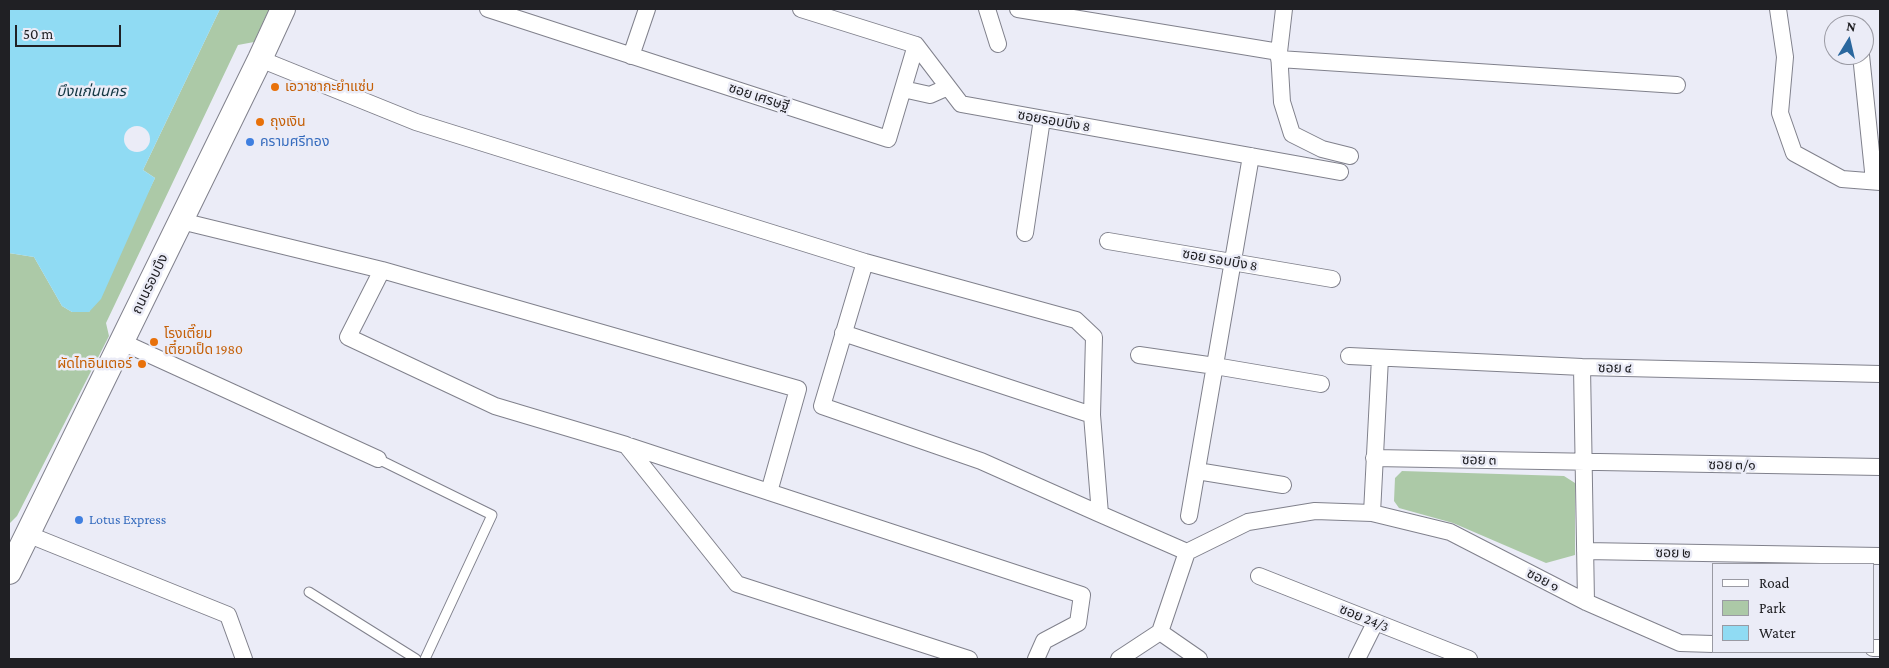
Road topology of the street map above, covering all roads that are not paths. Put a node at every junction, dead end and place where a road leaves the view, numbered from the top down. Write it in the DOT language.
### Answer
graph roads {
  1 [pos="283,9"];
  2 [pos="488,9"];
  3 [pos="647,9"];
  4 [pos="801,9"];
  5 [pos="987,9"];
  6 [pos="1018,9"];
  7 [pos="1284,9"];
  8 [pos="1778,9"];
  9 [pos="998,44"];
  10 [pos="916,45"];
  11 [pos="631,56"];
  12 [pos="1279,56"];
  13 [pos="260,59"];
  14 [pos="1862,65"];
  15 [pos="1677,85"];
  16 [pos="948,87"];
  17 [pos="903,89"];
  18 [pos="1042,119"];
  19 [pos="1251,156"];
  20 [pos="1350,156"];
  21 [pos="1340,172"];
  22 [pos="1877,181"];
  23 [pos="181,221"];
  24 [pos="1025,233"];
  25 [pos="1108,241"];
  26 [pos="865,262"];
  27 [pos="1233,262"];
  28 [pos="382,270"];
  29 [pos="1332,279"];
  30 [pos="843,333"];
  31 [pos="122,342"];
  32 [pos="1139,355"];
  33 [pos="1349,356"];
  34 [pos="1380,358"];
  35 [pos="1215,366"];
  36 [pos="1582,367"];
  37 [pos="1880,374"];
  38 [pos="1321,384"];
  39 [pos="1092,415"];
  40 [pos="626,445"];
  41 [pos="1374,458"];
  42 [pos="378,459"];
  43 [pos="1584,462"];
  44 [pos="1880,467"];
  45 [pos="1197,471"];
  46 [pos="1283,485"];
  47 [pos="769,492"];
  48 [pos="1372,513"];
  49 [pos="1100,514"];
  50 [pos="1189,516"];
  51 [pos="18,542"];
  52 [pos="1586,551"];
  53 [pos="1187,552"];
  54 [pos="1880,556"];
  55 [pos="9,572"];
  56 [pos="1259,576"];
  57 [pos="309,592"];
  58 [pos="1586,602"];
  59 [pos="1375,623"];
  60 [pos="1160,632"];
  61 [pos="1712,644"];
  62 [pos="244,659"];
  63 [pos="416,659"];
  64 [pos="425,659"];
  65 [pos="969,659"];
  66 [pos="1036,659"];
  67 [pos="1119,659"];
  68 [pos="1199,659"];
  69 [pos="1358,659"];
  70 [pos="1469,659"];
  1 -- 13 [label="street, ถนนรอบบึง"];
  2 -- 11 [label="street, ซอย เศรษฐี"];
  3 -- 11 [label="street"];
  4 -- 10 [label="street"];
  5 -- 9 [label="street"];
  6 -- 12 [label="street"];
  7 -- 12 [label="street"];
  8 -- 22 [label="street"];
  10 -- 16 [label="street, ซอยรอบบึง 8"];
  10 -- 17 [label="street"];
  11 -- 17 [label="street, ซอย เศรษฐี"];
  12 -- 15 [label="street"];
  12 -- 20 [label="street"];
  13 -- 23 [label="street, ถนนรอบบึง"];
  13 -- 26 [label="street"];
  14 -- 22 [label="street"];
  16 -- 17 [label="street"];
  16 -- 18 [label="street, ซอยรอบบึง 8"];
  18 -- 19 [label="street, ซอยรอบบึง 8"];
  18 -- 24 [label="street"];
  19 -- 21 [label="street, ซอยรอบบึง 8"];
  19 -- 27 [label="street"];
  23 -- 28 [label="street"];
  23 -- 31 [label="street, ถนนรอบบึง"];
  25 -- 27 [label="street, ซอย รอบบึง 8"];
  26 -- 30 [label="street"];
  26 -- 39 [label="street"];
  27 -- 29 [label="street, ซอย รอบบึง 8"];
  27 -- 35 [label="street"];
  28 -- 40 [label="street"];
  28 -- 47 [label="street"];
  30 -- 39 [label="street"];
  30 -- 49 [label="street"];
  31 -- 42 [label="street"];
  31 -- 51 [label="street, ถนนรอบบึง"];
  32 -- 35 [label="street"];
  33 -- 34 [label="street, ซอย ๔"];
  34 -- 36 [label="street, ซอย ๔"];
  34 -- 41 [label="street"];
  35 -- 38 [label="street"];
  35 -- 45 [label="street"];
  36 -- 37 [label="street, ซอย ๔"];
  36 -- 43 [label="street"];
  39 -- 49 [label="street"];
  40 -- 47 [label="street"];
  40 -- 65 [label="street"];
  41 -- 43 [label="street, ซอย ๓"];
  41 -- 48 [label="street"];
  42 -- 64 [label="lane"];
  43 -- 44 [label="street, ซอย ๓/๑"];
  43 -- 52 [label="street"];
  45 -- 46 [label="street"];
  45 -- 50 [label="street"];
  47 -- 66 [label="street"];
  48 -- 53 [label="street, ซอย ๑"];
  48 -- 58 [label="street, ซอย ๑"];
  49 -- 53 [label="street"];
  51 -- 55 [label="street, ถนนรอบบึง"];
  51 -- 62 [label="street"];
  52 -- 54 [label="street, ซอย ๒"];
  52 -- 58 [label="street"];
  53 -- 60 [label="street"];
  56 -- 59 [label="street, ซอย 24/3"];
  57 -- 63 [label="lane"];
  58 -- 61 [label="street, ซอย ๑"];
  59 -- 69 [label="street"];
  59 -- 70 [label="street, ซอย 24/3"];
  60 -- 67 [label="street"];
  60 -- 68 [label="street"];
}
